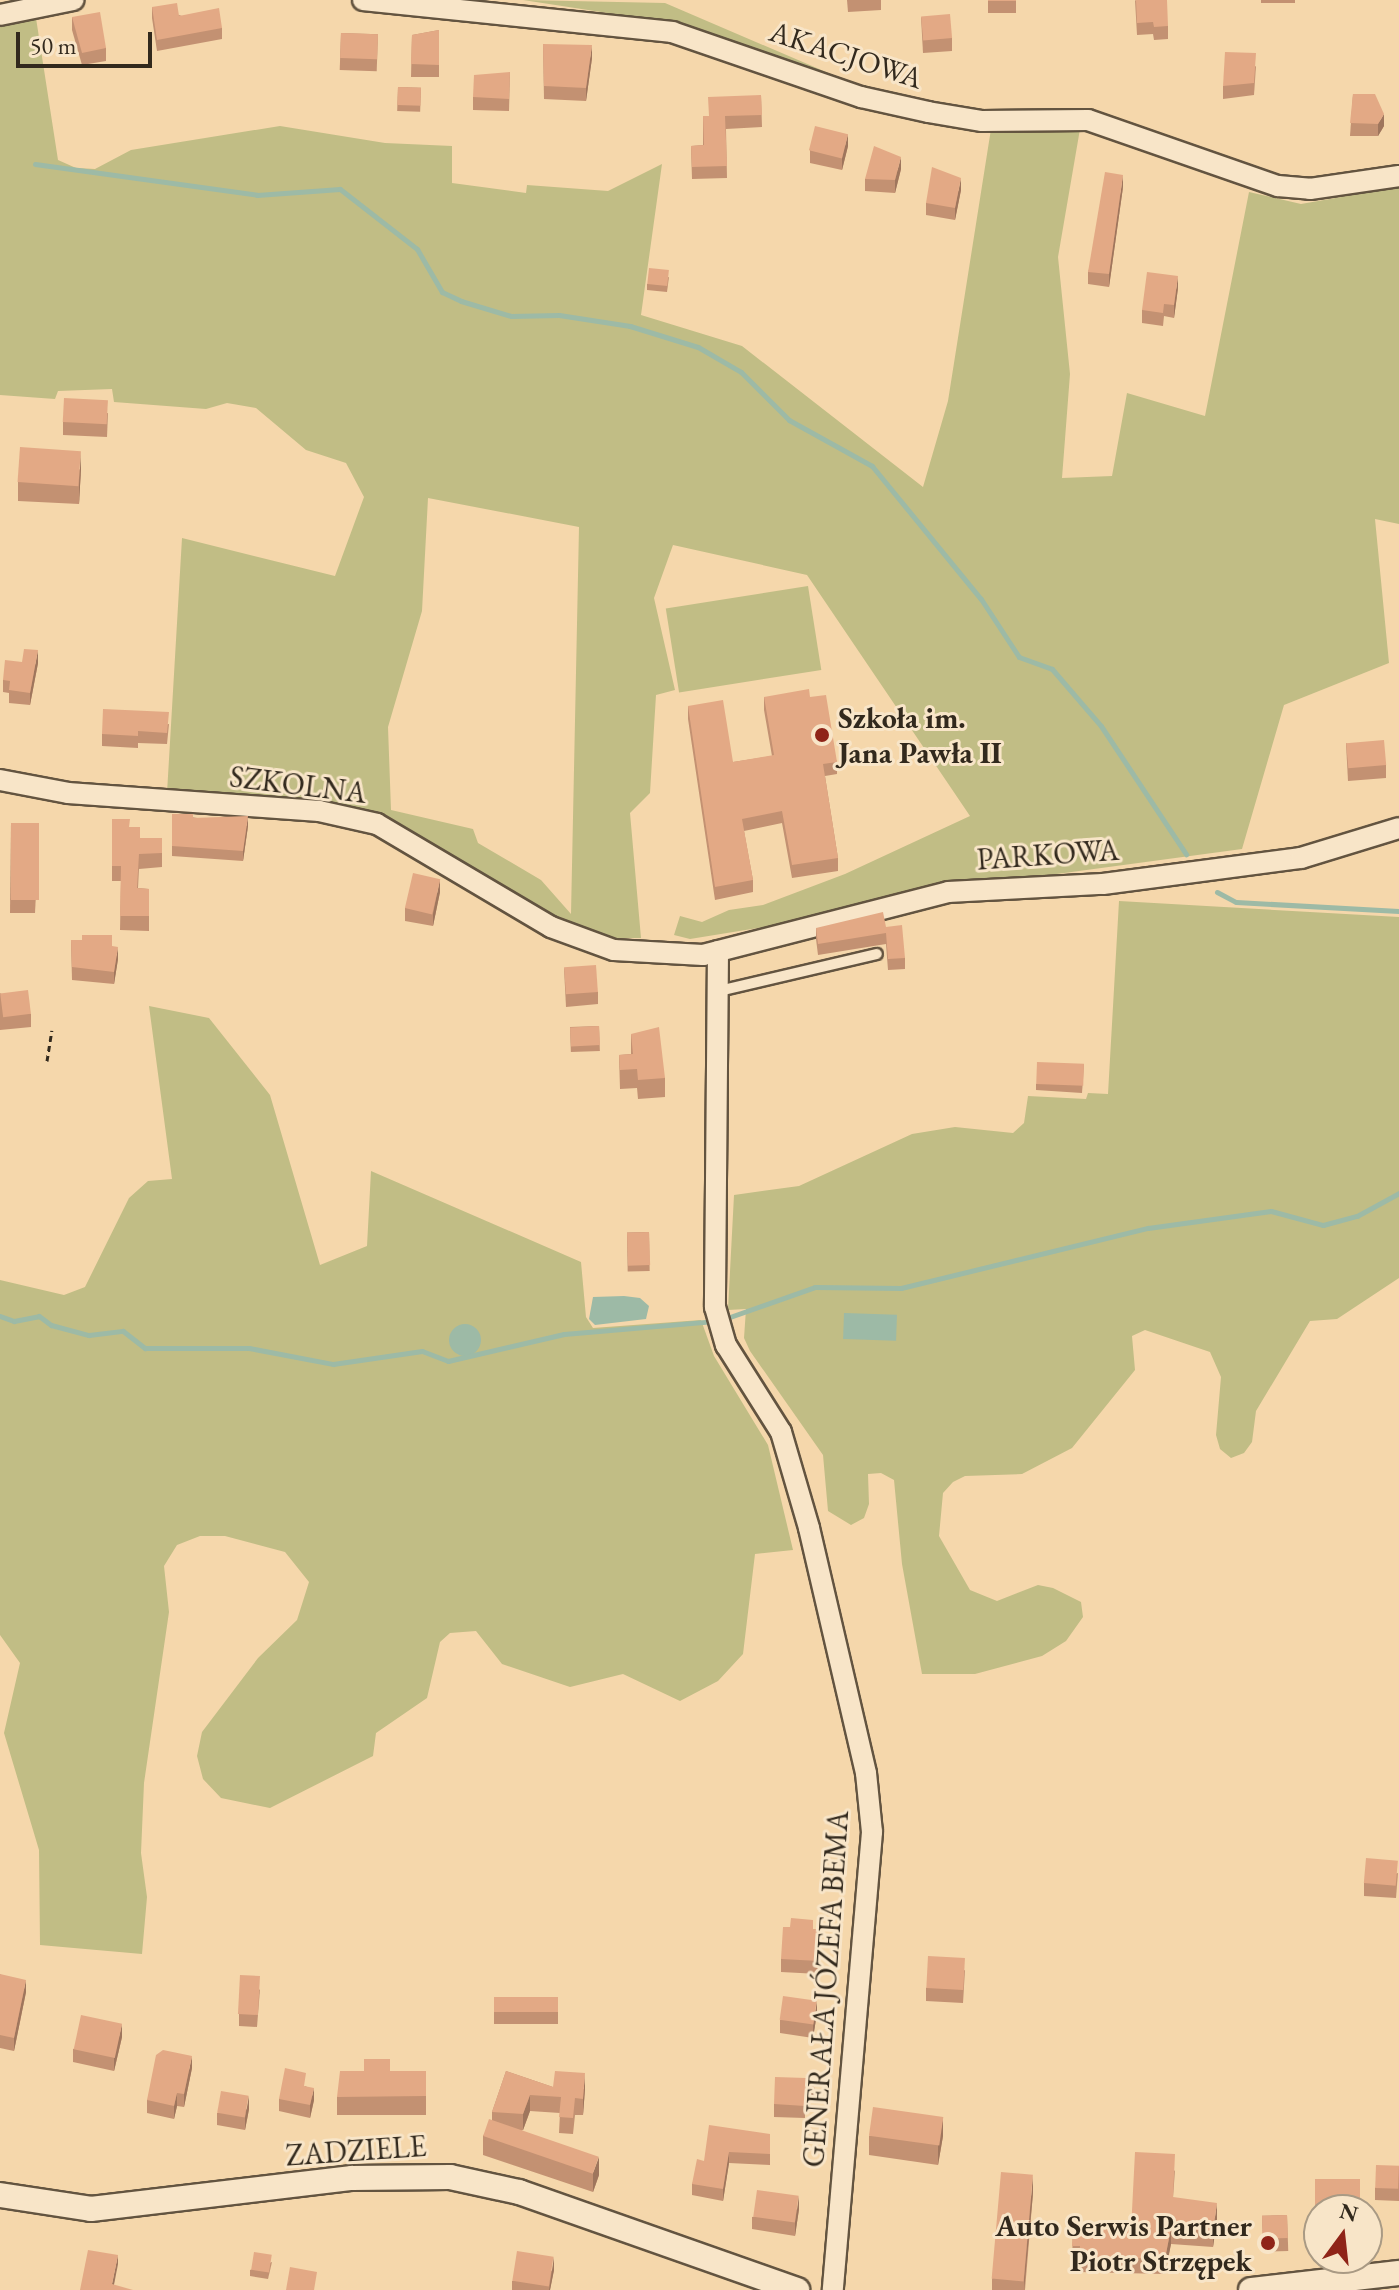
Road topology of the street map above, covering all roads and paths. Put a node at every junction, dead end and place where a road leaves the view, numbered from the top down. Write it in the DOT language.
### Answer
graph roads {
  1 [pos="73,0"];
  2 [pos="363,0"];
  3 [pos="0,15"];
  4 [pos="1399,176"];
  5 [pos="0,780"];
  6 [pos="1399,828"];
  7 [pos="711,953"];
  8 [pos="877,954"];
  9 [pos="719,991"];
  10 [pos="52,1030"];
  11 [pos="47,1061"];
  12 [pos="0,2195"];
  13 [pos="1399,2273"];
  14 [pos="797,2290"];
  15 [pos="833,2290"];
  16 [pos="1251,2290"];
  1 -- 3 [label="street"];
  2 -- 4 [label="street, AKACJOWA"];
  5 -- 7 [label="street, SZKOLNA"];
  6 -- 7 [label="street, PARKOWA"];
  7 -- 9 [label="street, GENERAŁA JÓZEFA BEMA"];
  8 -- 9 [label="lane"];
  9 -- 15 [label="street, GENERAŁA JÓZEFA BEMA"];
  10 -- 11 [label="path"];
  12 -- 14 [label="street, ZADZIELE"];
  13 -- 16 [label="street"];
}
